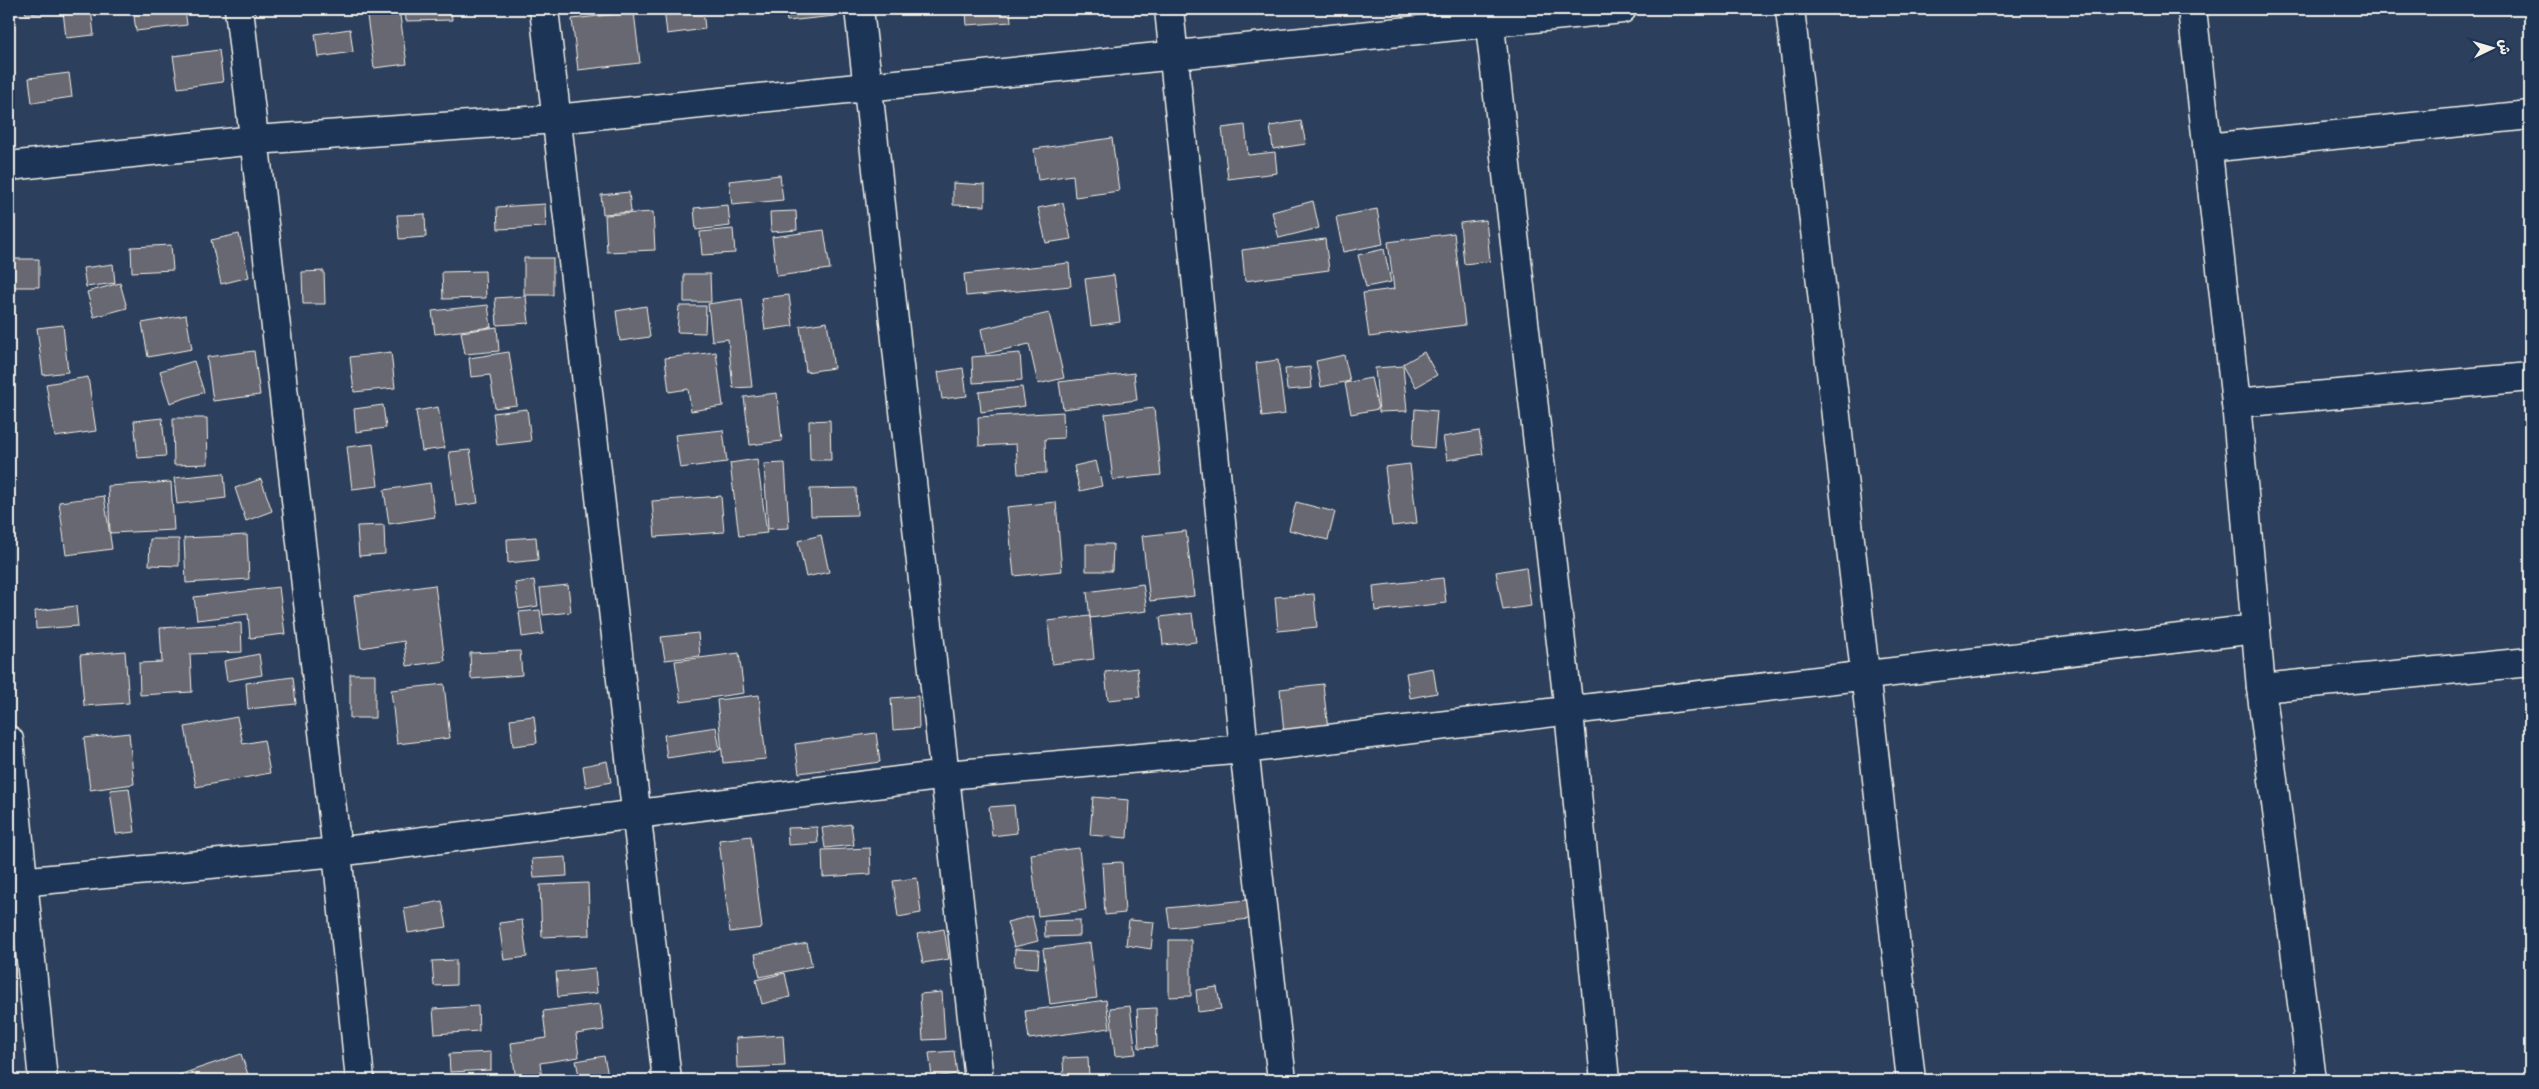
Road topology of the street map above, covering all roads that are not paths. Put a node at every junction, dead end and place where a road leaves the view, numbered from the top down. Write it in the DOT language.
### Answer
graph roads {
  1 [pos="238,9"];
  2 [pos="544,9"];
  3 [pos="859,9"];
  4 [pos="1169,9"];
  5 [pos="1622,9"];
  6 [pos="1790,9"];
  7 [pos="2192,9"];
  8 [pos="1489,15"];
  9 [pos="1174,55"];
  10 [pos="868,88"];
  11 [pos="2530,115"];
  12 [pos="556,119"];
  13 [pos="255,140"];
  14 [pos="2207,148"];
  15 [pos="9,166"];
  16 [pos="2530,377"];
  17 [pos="2236,404"];
  18 [pos="2256,629"];
  19 [pos="2530,662"];
  20 [pos="1865,675"];
  21 [pos="2261,688"];
  22 [pos="1569,712"];
  23 [pos="9,740"];
  24 [pos="1244,749"];
  25 [pos="946,775"];
  26 [pos="638,813"];
  27 [pos="337,852"];
  28 [pos="17,882"];
  29 [pos="43,1080"];
  30 [pos="360,1080"];
  31 [pos="668,1080"];
  32 [pos="979,1080"];
  33 [pos="1282,1080"];
  34 [pos="1605,1080"];
  35 [pos="1911,1080"];
  36 [pos="2312,1080"];
  1 -- 13 [label="street"];
  2 -- 12 [label="street"];
  3 -- 10 [label="street"];
  4 -- 9 [label="street"];
  5 -- 8 [label="street"];
  6 -- 20 [label="street"];
  7 -- 14 [label="street"];
  8 -- 9 [label="street"];
  8 -- 22 [label="street"];
  9 -- 10 [label="street"];
  9 -- 24 [label="street"];
  10 -- 12 [label="street"];
  10 -- 25 [label="street"];
  11 -- 14 [label="street"];
  12 -- 13 [label="street"];
  12 -- 26 [label="street"];
  13 -- 15 [label="street"];
  13 -- 27 [label="street"];
  14 -- 17 [label="street"];
  16 -- 17 [label="street"];
  17 -- 18 [label="street"];
  18 -- 20 [label="street"];
  18 -- 21 [label="street"];
  19 -- 21 [label="street"];
  20 -- 22 [label="street"];
  20 -- 35 [label="street"];
  21 -- 36 [label="street"];
  22 -- 24 [label="street"];
  22 -- 34 [label="street"];
  23 -- 28 [label="street"];
  24 -- 25 [label="street"];
  24 -- 33 [label="street"];
  25 -- 26 [label="street"];
  25 -- 32 [label="street"];
  26 -- 27 [label="street"];
  26 -- 31 [label="street"];
  27 -- 28 [label="street"];
  27 -- 30 [label="street"];
  28 -- 29 [label="street"];
}
